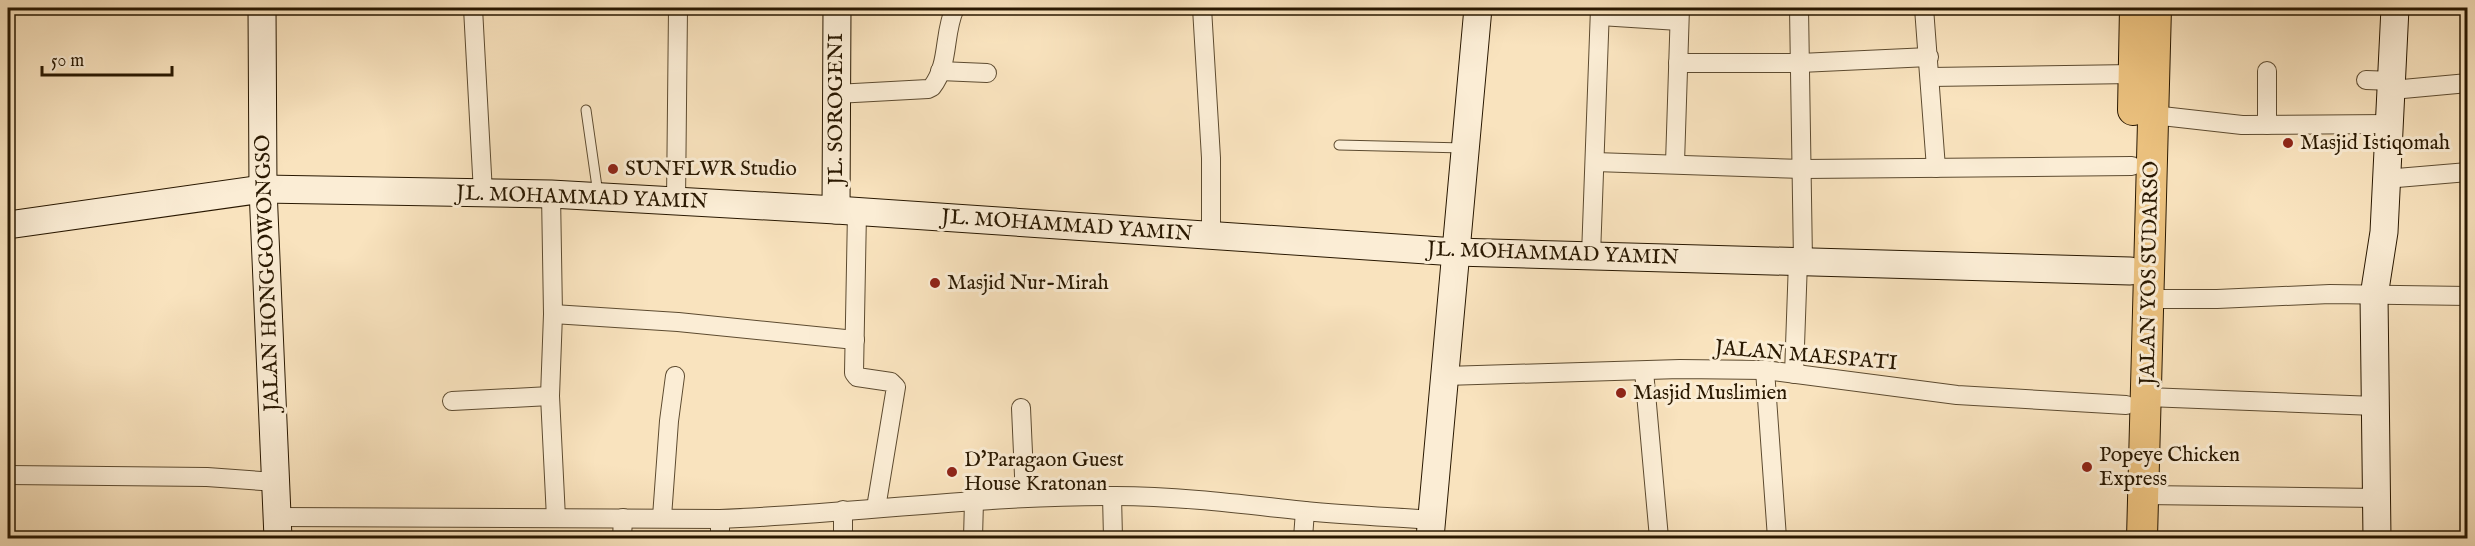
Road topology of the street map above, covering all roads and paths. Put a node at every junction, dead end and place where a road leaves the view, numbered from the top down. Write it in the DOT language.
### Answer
graph roads {
  1 [pos="262,8"];
  2 [pos="473,8"];
  3 [pos="678,8"];
  4 [pos="837,8"];
  5 [pos="955,8"];
  6 [pos="1202,8"];
  7 [pos="1479,8"];
  8 [pos="1799,8"];
  9 [pos="1924,8"];
  10 [pos="2135,8"];
  11 [pos="2156,8"];
  12 [pos="2395,8"];
  13 [pos="1600,12"];
  14 [pos="1679,14"];
  15 [pos="1929,57"];
  16 [pos="1678,63"];
  17 [pos="1800,63"];
  18 [pos="940,71"];
  19 [pos="2267,71"];
  20 [pos="987,73"];
  21 [pos="2133,74"];
  22 [pos="1930,77"];
  23 [pos="2366,80"];
  24 [pos="2468,83"];
  25 [pos="2392,85"];
  26 [pos="836,94"];
  27 [pos="586,110"];
  28 [pos="2153,115"];
  29 [pos="2390,124"];
  30 [pos="2267,125"];
  31 [pos="1339,145"];
  32 [pos="1466,148"];
  33 [pos="1595,162"];
  34 [pos="1675,163"];
  35 [pos="2132,166"];
  36 [pos="1936,168"];
  37 [pos="1803,169"];
  38 [pos="2468,172"];
  39 [pos="2385,179"];
  40 [pos="263,189"];
  41 [pos="483,193"];
  42 [pos="551,194"];
  43 [pos="599,197"];
  44 [pos="676,201"];
  45 [pos="846,211"];
  46 [pos="8,225"];
  47 [pos="1211,236"];
  48 [pos="1456,252"];
  49 [pos="1591,255"];
  50 [pos="1800,261"];
  51 [pos="2143,280"];
  52 [pos="2374,296"];
  53 [pos="2468,296"];
  54 [pos="553,314"];
  55 [pos="855,340"];
  56 [pos="1765,370"];
  57 [pos="1644,371"];
  58 [pos="1794,374"];
  59 [pos="675,376"];
  60 [pos="1445,376"];
  61 [pos="550,396"];
  62 [pos="452,401"];
  63 [pos="2136,401"];
  64 [pos="2375,406"];
  65 [pos="1021,408"];
  66 [pos="8,475"];
  67 [pos="276,482"];
  68 [pos="2143,495"];
  69 [pos="1112,496"];
  70 [pos="1025,498"];
  71 [pos="2377,498"];
  72 [pos="974,501"];
  73 [pos="876,508"];
  74 [pos="843,510"];
  75 [pos="1305,511"];
  76 [pos="662,517"];
  77 [pos="556,518"];
  78 [pos="623,518"];
  79 [pos="720,519"];
  80 [pos="278,528"];
  81 [pos="1431,529"];
  82 [pos="622,538"];
  83 [pos="720,538"];
  84 [pos="843,538"];
  85 [pos="973,538"];
  86 [pos="1113,538"];
  87 [pos="1303,538"];
  88 [pos="1659,538"];
  89 [pos="1777,538"];
  90 [pos="2122,538"];
  91 [pos="2142,538"];
  92 [pos="2377,538"];
  1 -- 40 [label="main road, JALAN HONGGOWONGSO"];
  2 -- 41 [label="street"];
  3 -- 44 [label="street"];
  4 -- 26 [label="main road, JL. SOROGENI"];
  5 -- 18 [label="street"];
  6 -- 47 [label="street"];
  7 -- 32 [label="main road"];
  8 -- 17 [label="street"];
  9 -- 15 [label="street"];
  10 -- 21 [label="main road, JALAN YOS SUDARSO"];
  11 -- 28 [label="main road, JALAN YOS SUDARSO"];
  12 -- 25 [label="main road"];
  13 -- 14 [label="street"];
  13 -- 33 [label="street"];
  14 -- 16 [label="street"];
  15 -- 17 [label="street"];
  15 -- 22 [label="street"];
  16 -- 17 [label="street"];
  16 -- 34 [label="street"];
  17 -- 37 [label="street"];
  18 -- 20 [label="street"];
  18 -- 26 [label="street"];
  19 -- 30 [label="street"];
  21 -- 22 [label="street"];
  21 -- 35 [label="main road, JALAN YOS SUDARSO"];
  22 -- 36 [label="street"];
  23 -- 25 [label="street"];
  24 -- 25 [label="street"];
  25 -- 29 [label="main road"];
  26 -- 45 [label="main road, JL. SOROGENI"];
  27 -- 43 [label="lane"];
  28 -- 30 [label="street"];
  28 -- 51 [label="main road, JALAN YOS SUDARSO"];
  29 -- 30 [label="street"];
  29 -- 39 [label="main road"];
  31 -- 32 [label="lane"];
  32 -- 48 [label="main road"];
  33 -- 34 [label="street"];
  33 -- 49 [label="street"];
  34 -- 37 [label="street"];
  35 -- 36 [label="street"];
  35 -- 51 [label="main road, JALAN YOS SUDARSO"];
  36 -- 37 [label="street"];
  37 -- 50 [label="street"];
  38 -- 39 [label="street"];
  39 -- 52 [label="main road"];
  40 -- 41 [label="main road, JL. MOHAMMAD YAMIN"];
  40 -- 46 [label="main road, JL. MOHAMMAD YAMIN"];
  40 -- 67 [label="main road, JALAN HONGGOWONGSO"];
  41 -- 42 [label="main road, JL. MOHAMMAD YAMIN"];
  42 -- 43 [label="main road, JL. MOHAMMAD YAMIN"];
  42 -- 54 [label="street"];
  43 -- 44 [label="main road, JL. MOHAMMAD YAMIN"];
  44 -- 45 [label="main road, JL. MOHAMMAD YAMIN"];
  45 -- 47 [label="main road, JL. MOHAMMAD YAMIN"];
  45 -- 55 [label="street"];
  47 -- 48 [label="main road, JL. MOHAMMAD YAMIN"];
  48 -- 49 [label="main road, JL. MOHAMMAD YAMIN"];
  48 -- 60 [label="main road"];
  49 -- 50 [label="main road, JL. MOHAMMAD YAMIN"];
  50 -- 51 [label="main road, JL. MOHAMMAD YAMIN"];
  50 -- 58 [label="street"];
  51 -- 52 [label="street"];
  51 -- 63 [label="main road, JALAN YOS SUDARSO"];
  52 -- 53 [label="street"];
  52 -- 64 [label="main road"];
  54 -- 55 [label="street"];
  54 -- 61 [label="street"];
  55 -- 73 [label="street"];
  56 -- 57 [label="street, JALAN MAESPATI"];
  56 -- 58 [label="street, JALAN MAESPATI"];
  56 -- 89 [label="street"];
  57 -- 60 [label="street, JALAN MAESPATI"];
  57 -- 88 [label="street"];
  58 -- 63 [label="street, JALAN MAESPATI"];
  59 -- 76 [label="street"];
  60 -- 81 [label="main road"];
  61 -- 62 [label="street"];
  61 -- 77 [label="street"];
  63 -- 64 [label="street, JALAN MAESPATI"];
  63 -- 68 [label="main road, JALAN YOS SUDARSO"];
  63 -- 90 [label="main road, JALAN YOS SUDARSO"];
  64 -- 71 [label="main road"];
  65 -- 70 [label="street"];
  66 -- 67 [label="street"];
  67 -- 80 [label="main road, JALAN HONGGOWONGSO"];
  68 -- 71 [label="street"];
  68 -- 91 [label="main road, JALAN YOS SUDARSO"];
  69 -- 70 [label="street"];
  69 -- 75 [label="street"];
  69 -- 86 [label="street"];
  70 -- 72 [label="street"];
  71 -- 92 [label="main road"];
  72 -- 73 [label="street"];
  72 -- 85 [label="street"];
  73 -- 74 [label="street"];
  74 -- 79 [label="street"];
  74 -- 84 [label="street"];
  75 -- 81 [label="street"];
  75 -- 87 [label="street"];
  76 -- 78 [label="street"];
  76 -- 79 [label="street"];
  77 -- 78 [label="street"];
  77 -- 80 [label="street"];
  78 -- 82 [label="street"];
  79 -- 83 [label="street"];
}
